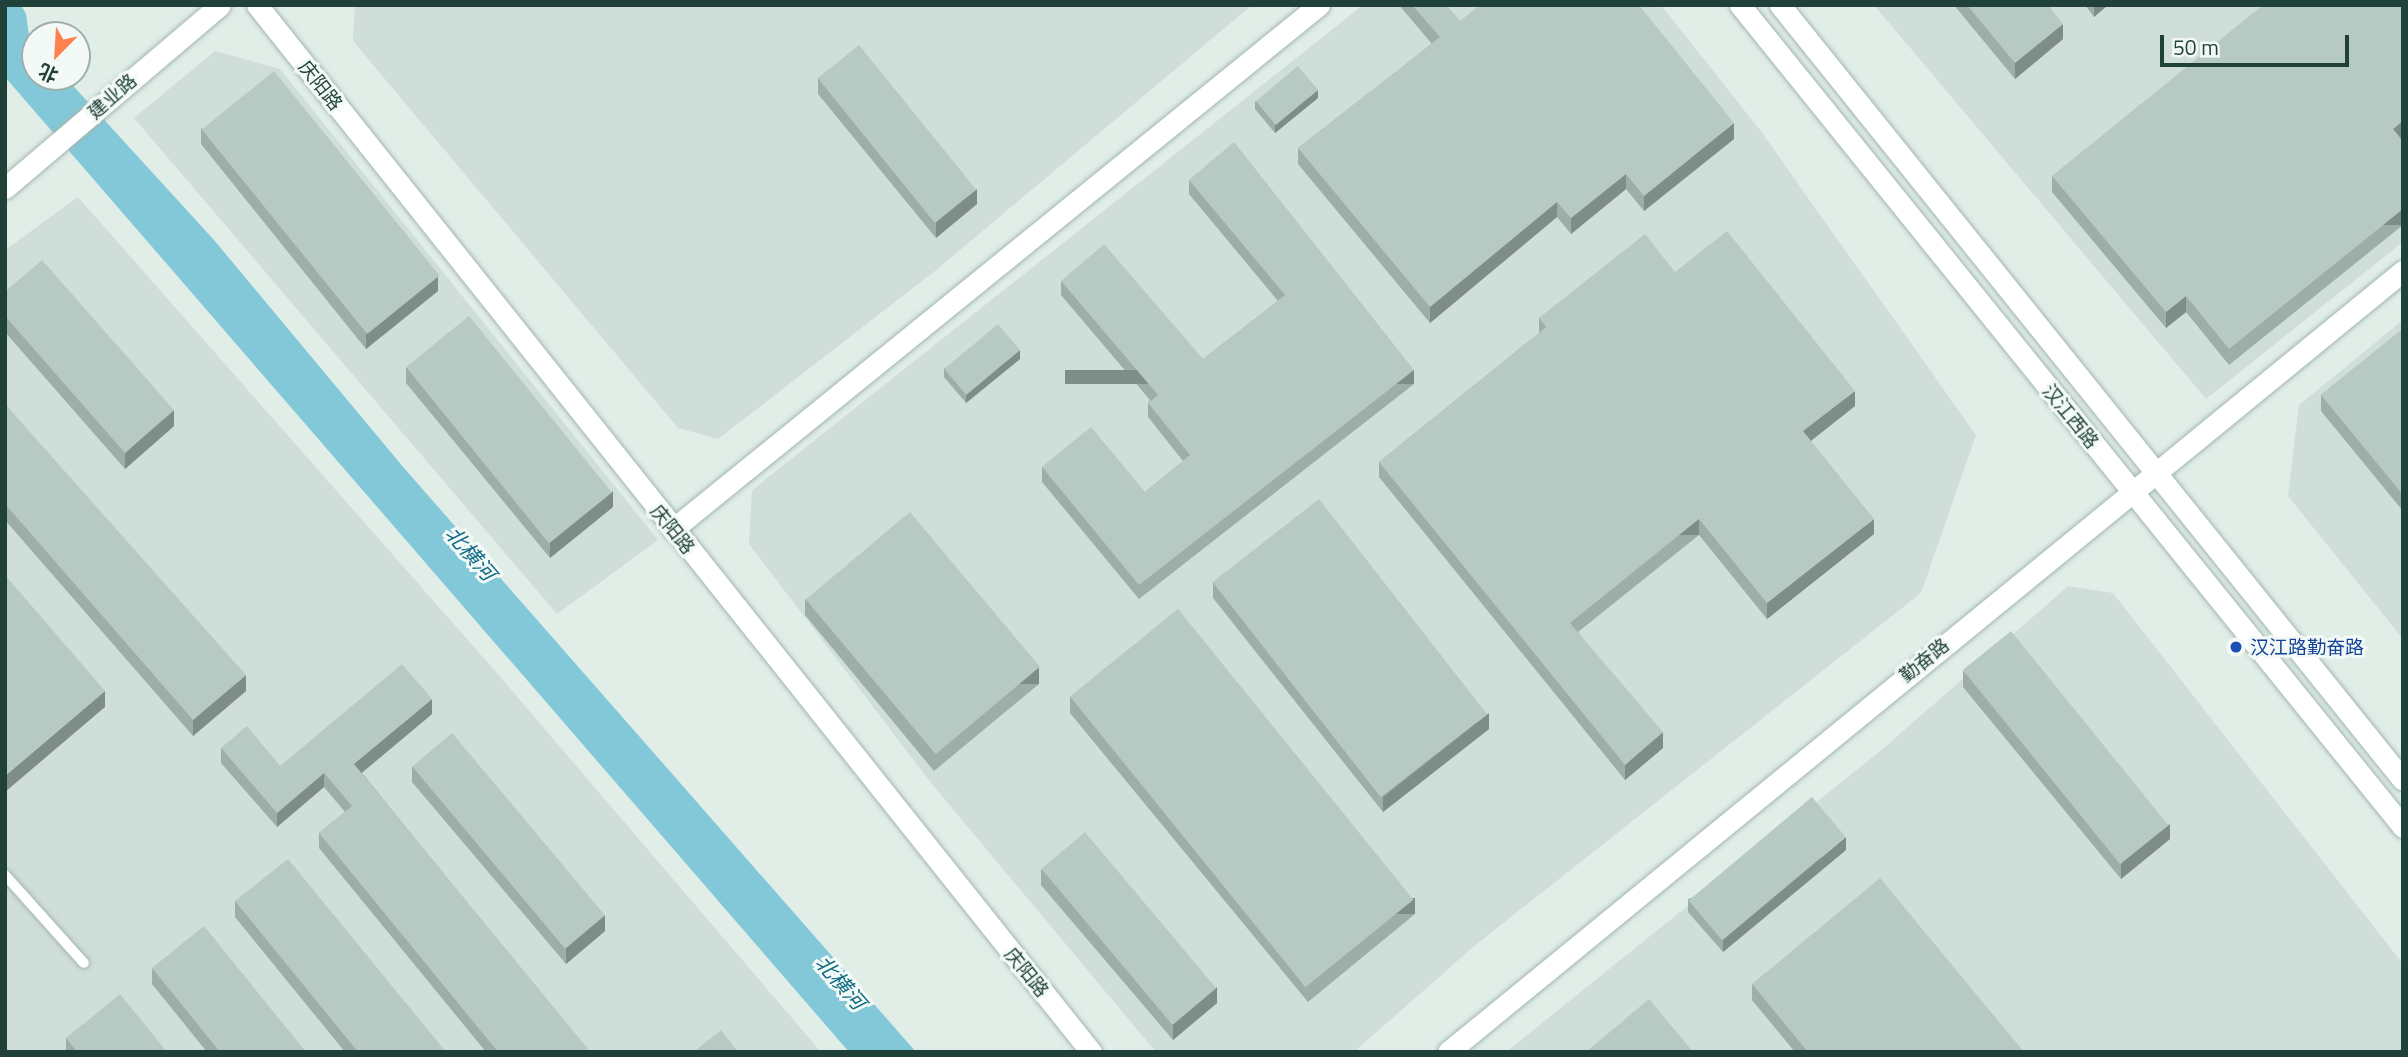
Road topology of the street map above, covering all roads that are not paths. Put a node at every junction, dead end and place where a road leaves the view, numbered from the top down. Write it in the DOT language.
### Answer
graph roads {
  1 [pos="220,5"];
  2 [pos="257,5"];
  3 [pos="1319,5"];
  4 [pos="1740,5"];
  5 [pos="1780,5"];
  6 [pos="5,188"];
  7 [pos="2403,271"];
  8 [pos="2152,472"];
  9 [pos="2130,490"];
  10 [pos="673,529"];
  11 [pos="2403,780"];
  12 [pos="2403,827"];
  13 [pos="5,875"];
  14 [pos="84,963"];
  15 [pos="1091,1052"];
  16 [pos="1448,1052"];
  1 -- 6 [label="street, 建业路"];
  2 -- 10 [label="street, 庆阳路"];
  3 -- 10 [label="street"];
  4 -- 9 [label="street, 汉江西路"];
  5 -- 8 [label="street, 汉江西路"];
  7 -- 8 [label="street, 勤奋路"];
  8 -- 9 [label="street, 勤奋路"];
  8 -- 11 [label="street, 汉江西路"];
  9 -- 12 [label="street, 汉江西路"];
  9 -- 16 [label="street, 勤奋路"];
  10 -- 15 [label="street, 庆阳路"];
  13 -- 14 [label="lane"];
}
